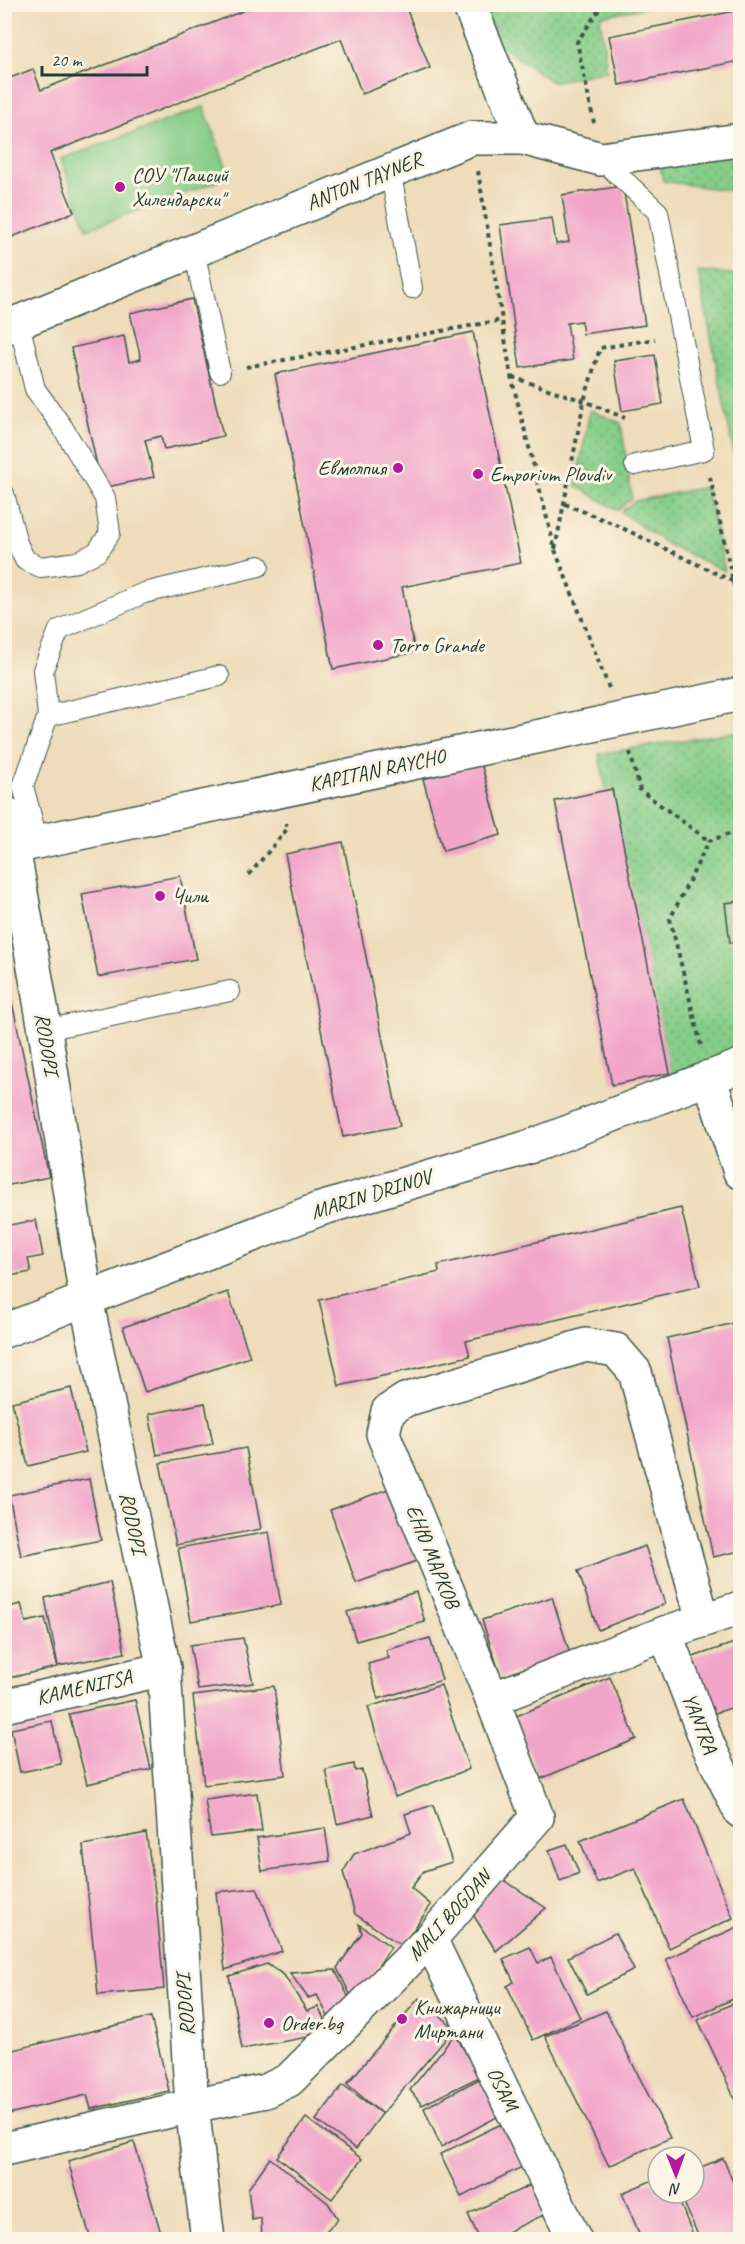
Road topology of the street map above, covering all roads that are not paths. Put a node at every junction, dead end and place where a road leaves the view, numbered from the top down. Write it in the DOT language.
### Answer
graph roads {
  1 [pos="469,4"];
  2 [pos="524,138"];
  3 [pos="741,140"];
  4 [pos="601,159"];
  5 [pos="390,170"];
  6 [pos="194,250"];
  7 [pos="412,288"];
  8 [pos="12,326"];
  9 [pos="220,372"];
  10 [pos="635,465"];
  11 [pos="4,494"];
  12 [pos="259,566"];
  13 [pos="219,676"];
  14 [pos="741,694"];
  15 [pos="48,716"];
  16 [pos="4,812"];
  17 [pos="19,846"];
  18 [pos="230,991"];
  19 [pos="45,1030"];
  20 [pos="741,1066"];
  21 [pos="709,1077"];
  22 [pos="741,1172"];
  23 [pos="86,1299"];
  24 [pos="4,1330"];
  25 [pos="741,1608"];
  26 [pos="703,1620"];
  27 [pos="665,1633"];
  28 [pos="164,1668"];
  29 [pos="492,1699"];
  30 [pos="4,1706"];
  31 [pos="741,1811"];
  32 [pos="430,1939"];
  33 [pos="192,2106"];
  34 [pos="4,2149"];
  35 [pos="208,2240"];
  36 [pos="575,2240"];
  1 -- 2 [label="street"];
  2 -- 4 [label="street, ANTON TAYNER"];
  2 -- 5 [label="street, ANTON TAYNER"];
  3 -- 4 [label="street, ANTON TAYNER"];
  4 -- 10 [label="lane"];
  5 -- 6 [label="street, ANTON TAYNER"];
  5 -- 7 [label="lane"];
  6 -- 8 [label="street, ANTON TAYNER"];
  6 -- 9 [label="lane"];
  8 -- 11 [label="lane"];
  12 -- 15 [label="lane"];
  13 -- 15 [label="lane"];
  14 -- 17 [label="street, KAPITAN RAYCHO"];
  15 -- 17 [label="lane"];
  16 -- 17 [label="street, RODOPI"];
  17 -- 19 [label="street, RODOPI"];
  18 -- 19 [label="lane"];
  19 -- 23 [label="street, RODOPI"];
  20 -- 21 [label="street, MARIN DRINOV"];
  21 -- 22 [label="street"];
  21 -- 23 [label="street, MARIN DRINOV"];
  23 -- 24 [label="street, MARIN DRINOV"];
  23 -- 28 [label="street, RODOPI"];
  25 -- 26 [label="street"];
  26 -- 27 [label="street"];
  26 -- 29 [label="street, ЕНЮ МАРКОВ"];
  27 -- 29 [label="street"];
  27 -- 31 [label="street, YANTRA"];
  28 -- 30 [label="street, KAMENITSA"];
  28 -- 33 [label="street, RODOPI"];
  29 -- 32 [label="street, MALI BOGDAN"];
  32 -- 33 [label="street, MALI BOGDAN"];
  32 -- 36 [label="street, OSAM"];
  33 -- 34 [label="street, MALI BOGDAN"];
  33 -- 35 [label="street, RODOPI"];
}
